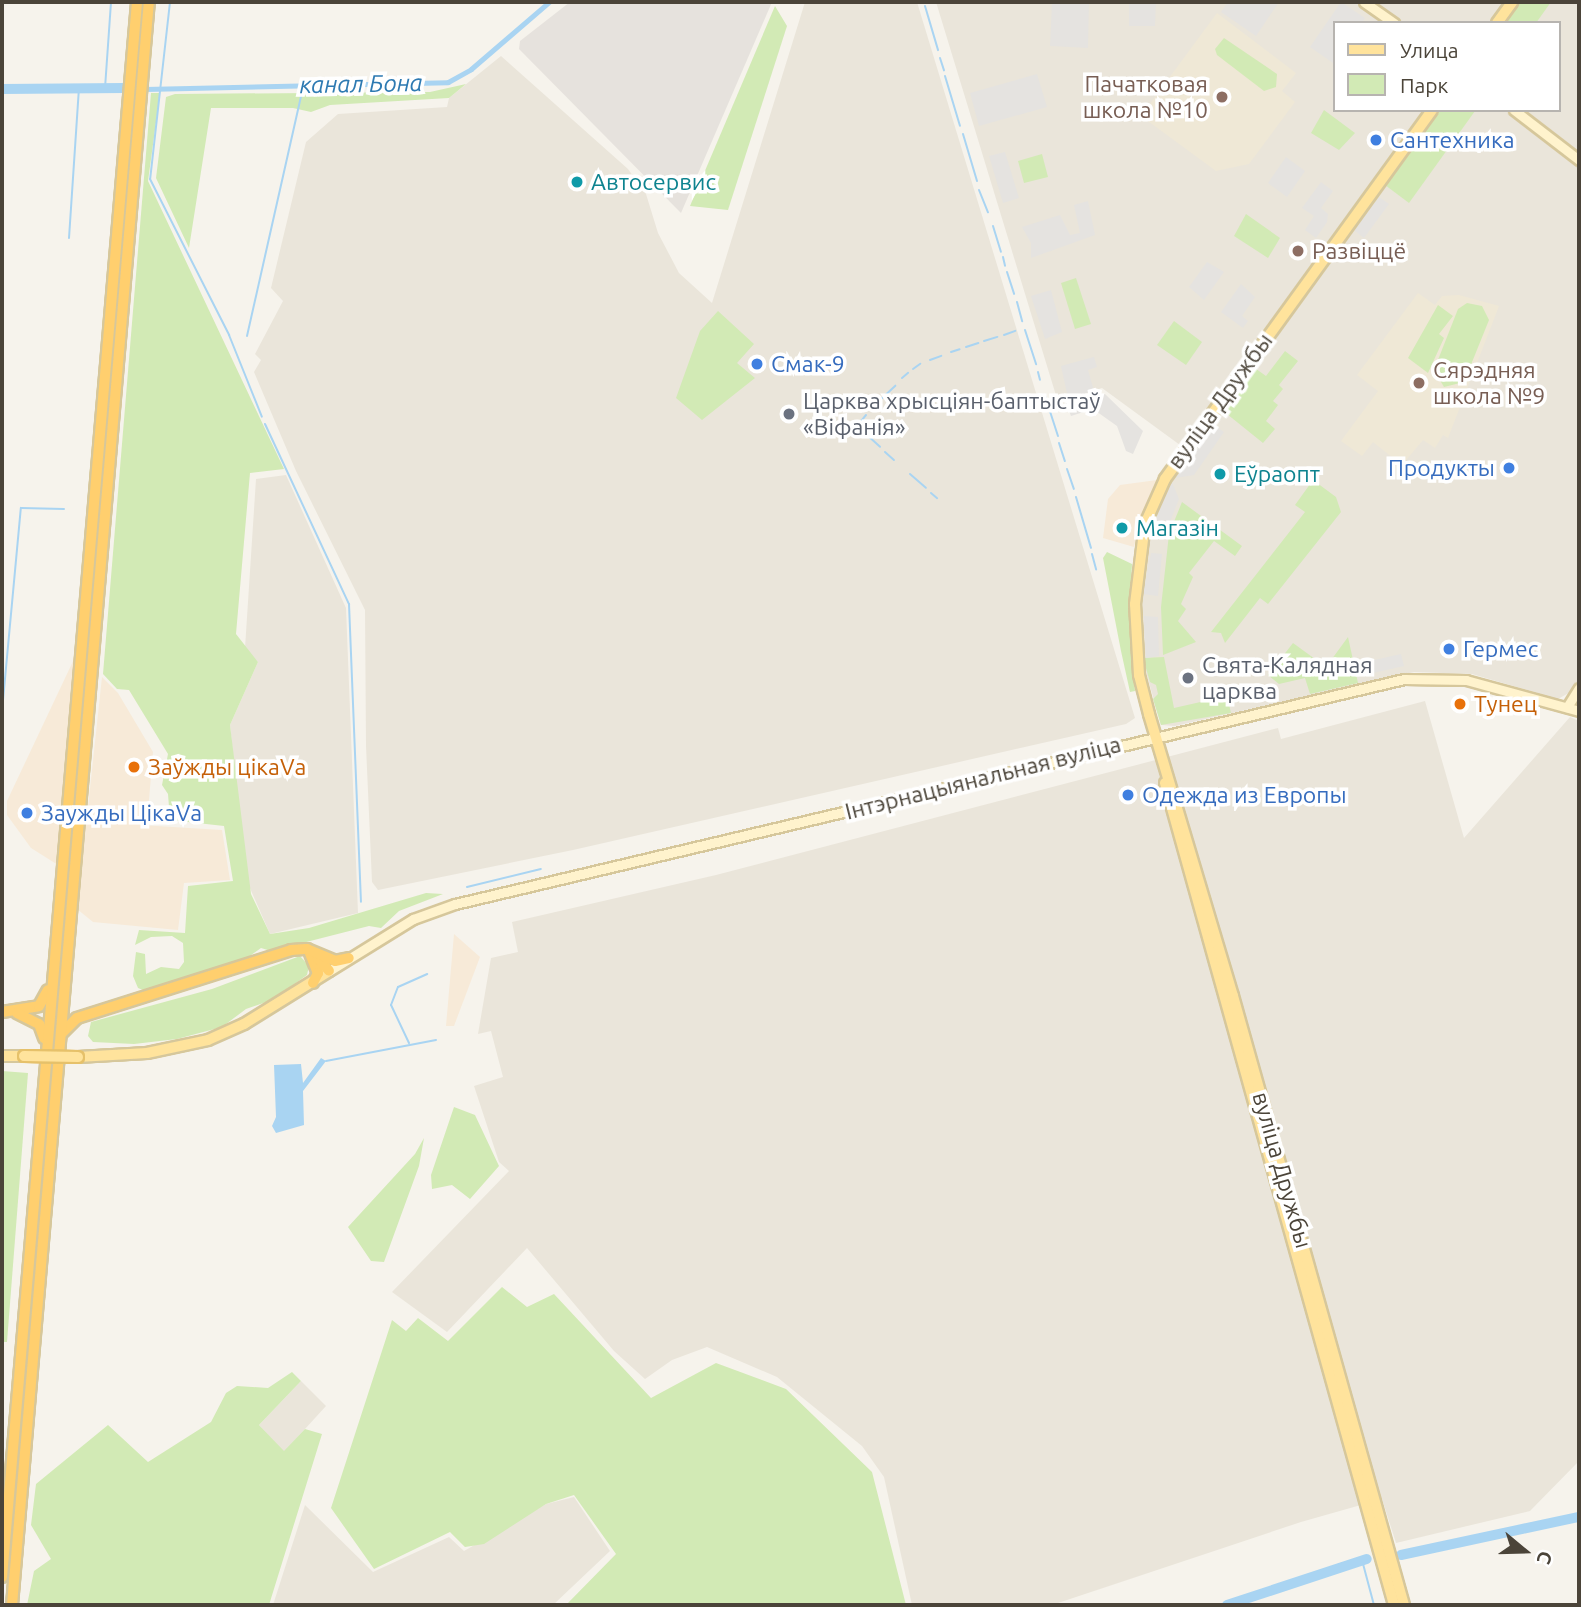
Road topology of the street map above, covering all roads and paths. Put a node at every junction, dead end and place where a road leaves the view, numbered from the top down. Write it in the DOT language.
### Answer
graph roads {
  1 [pos="137,2"];
  2 [pos="149,2"];
  3 [pos="1364,2"];
  4 [pos="1512,2"];
  5 [pos="1391,21"];
  6 [pos="1498,21"];
  7 [pos="1431,112"];
  8 [pos="1517,112"];
  9 [pos="1579,160"];
  10 [pos="1579,688"];
  11 [pos="1566,707"];
  12 [pos="1579,711"];
  13 [pos="1155,736"];
  14 [pos="307,949"];
  15 [pos="349,958"];
  16 [pos="329,971"];
  17 [pos="52,981"];
  18 [pos="313,983"];
  19 [pos="65,996"];
  20 [pos="1231,1008"];
  21 [pos="2,1012"];
  22 [pos="15,1012"];
  23 [pos="93,1013"];
  24 [pos="61,1034"];
  25 [pos="46,1050"];
  26 [pos="2,1056"];
  27 [pos="1285,1200"];
  28 [pos="1317,1314"];
  29 [pos="1371,1508"];
  30 [pos="2,1577"];
  31 [pos="12,1605"];
  32 [pos="1394,1605"];
  33 [pos="1404,1605"];
  1 -- 17 [label="highway"];
  2 -- 19 [label="highway"];
  3 -- 5 [label="main road"];
  4 -- 6 [label="main road"];
  7 -- 13 [label="main road, вуліца Дружбы"];
  8 -- 9 [label="main road"];
  10 -- 11 [label="main road"];
  11 -- 12 [label="main road, Інтэрнацыянальная вуліца"];
  11 -- 13 [label="main road, Інтэрнацыянальная вуліца"];
  13 -- 15 [label="main road, Інтэрнацыянальная вуліца"];
  13 -- 20 [label="main road, вуліца Дружбы"];
  13 -- 20 [label="main road, вуліца Дружбы"];
  14 -- 15 [label="highway"];
  14 -- 16 [label="highway"];
  14 -- 18 [label="highway"];
  14 -- 23 [label="highway"];
  15 -- 16 [label="main road, Інтэрнацыянальная вуліца"];
  16 -- 18 [label="main road"];
  17 -- 22 [label="highway"];
  17 -- 25 [label="highway"];
  18 -- 26 [label="main road, bridge"];
  19 -- 23 [label="highway"];
  19 -- 24 [label="highway"];
  20 -- 27 [label="main road, вуліца Дружбы"];
  20 -- 27 [label="main road, вуліца Дружбы"];
  21 -- 22 [label="highway"];
  22 -- 25 [label="highway"];
  23 -- 24 [label="highway"];
  24 -- 31 [label="highway"];
  25 -- 30 [label="highway"];
  27 -- 28 [label="main road, вуліца Дружбы"];
  28 -- 29 [label="main road, вуліца Дружбы"];
  28 -- 29 [label="main road, вуліца Дружбы"];
  29 -- 32 [label="main road, вуліца Дружбы"];
  29 -- 33 [label="main road, вуліца Дружбы"];
}
